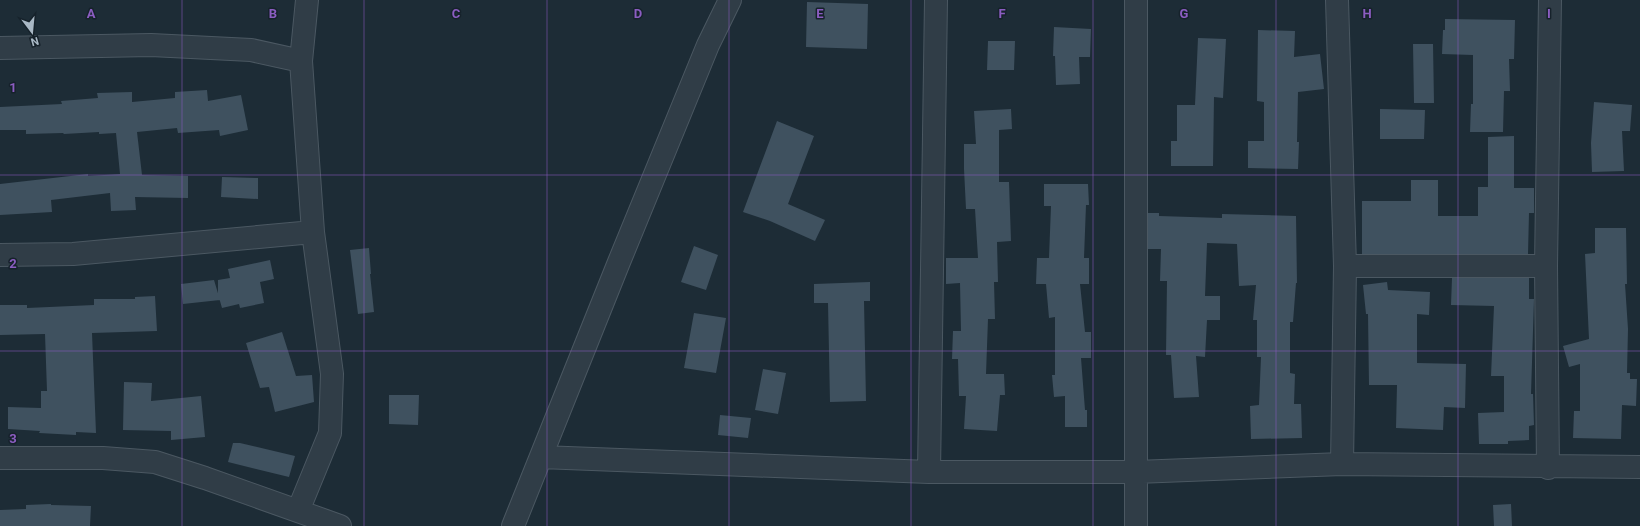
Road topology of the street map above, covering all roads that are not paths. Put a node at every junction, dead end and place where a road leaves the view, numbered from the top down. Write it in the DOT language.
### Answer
graph roads {
  1 [pos="307,0"];
  2 [pos="730,0"];
  3 [pos="936,0"];
  4 [pos="1136,0"];
  5 [pos="1337,0"];
  6 [pos="1550,0"];
  7 [pos="0,48"];
  8 [pos="301,61"];
  9 [pos="313,232"];
  10 [pos="0,255"];
  11 [pos="1345,266"];
  12 [pos="1546,266"];
  13 [pos="541,457"];
  14 [pos="0,458"];
  15 [pos="1342,464"];
  16 [pos="1640,467"];
  17 [pos="1548,468"];
  18 [pos="929,472"];
  19 [pos="1136,472"];
  20 [pos="298,511"];
  21 [pos="340,526"];
  22 [pos="513,526"];
  23 [pos="1136,526"];
  1 -- 8 [label="street"];
  2 -- 13 [label="street"];
  3 -- 18 [label="street"];
  4 -- 19 [label="street"];
  5 -- 11 [label="street"];
  6 -- 12 [label="street"];
  7 -- 8 [label="street"];
  8 -- 9 [label="street"];
  9 -- 10 [label="street"];
  9 -- 20 [label="street"];
  11 -- 12 [label="street"];
  11 -- 15 [label="street"];
  12 -- 17 [label="street"];
  13 -- 18 [label="street"];
  13 -- 22 [label="street"];
  14 -- 20 [label="street"];
  15 -- 17 [label="street"];
  15 -- 19 [label="street"];
  16 -- 17 [label="street"];
  18 -- 19 [label="street"];
  19 -- 23 [label="street"];
  20 -- 21 [label="street"];
}
